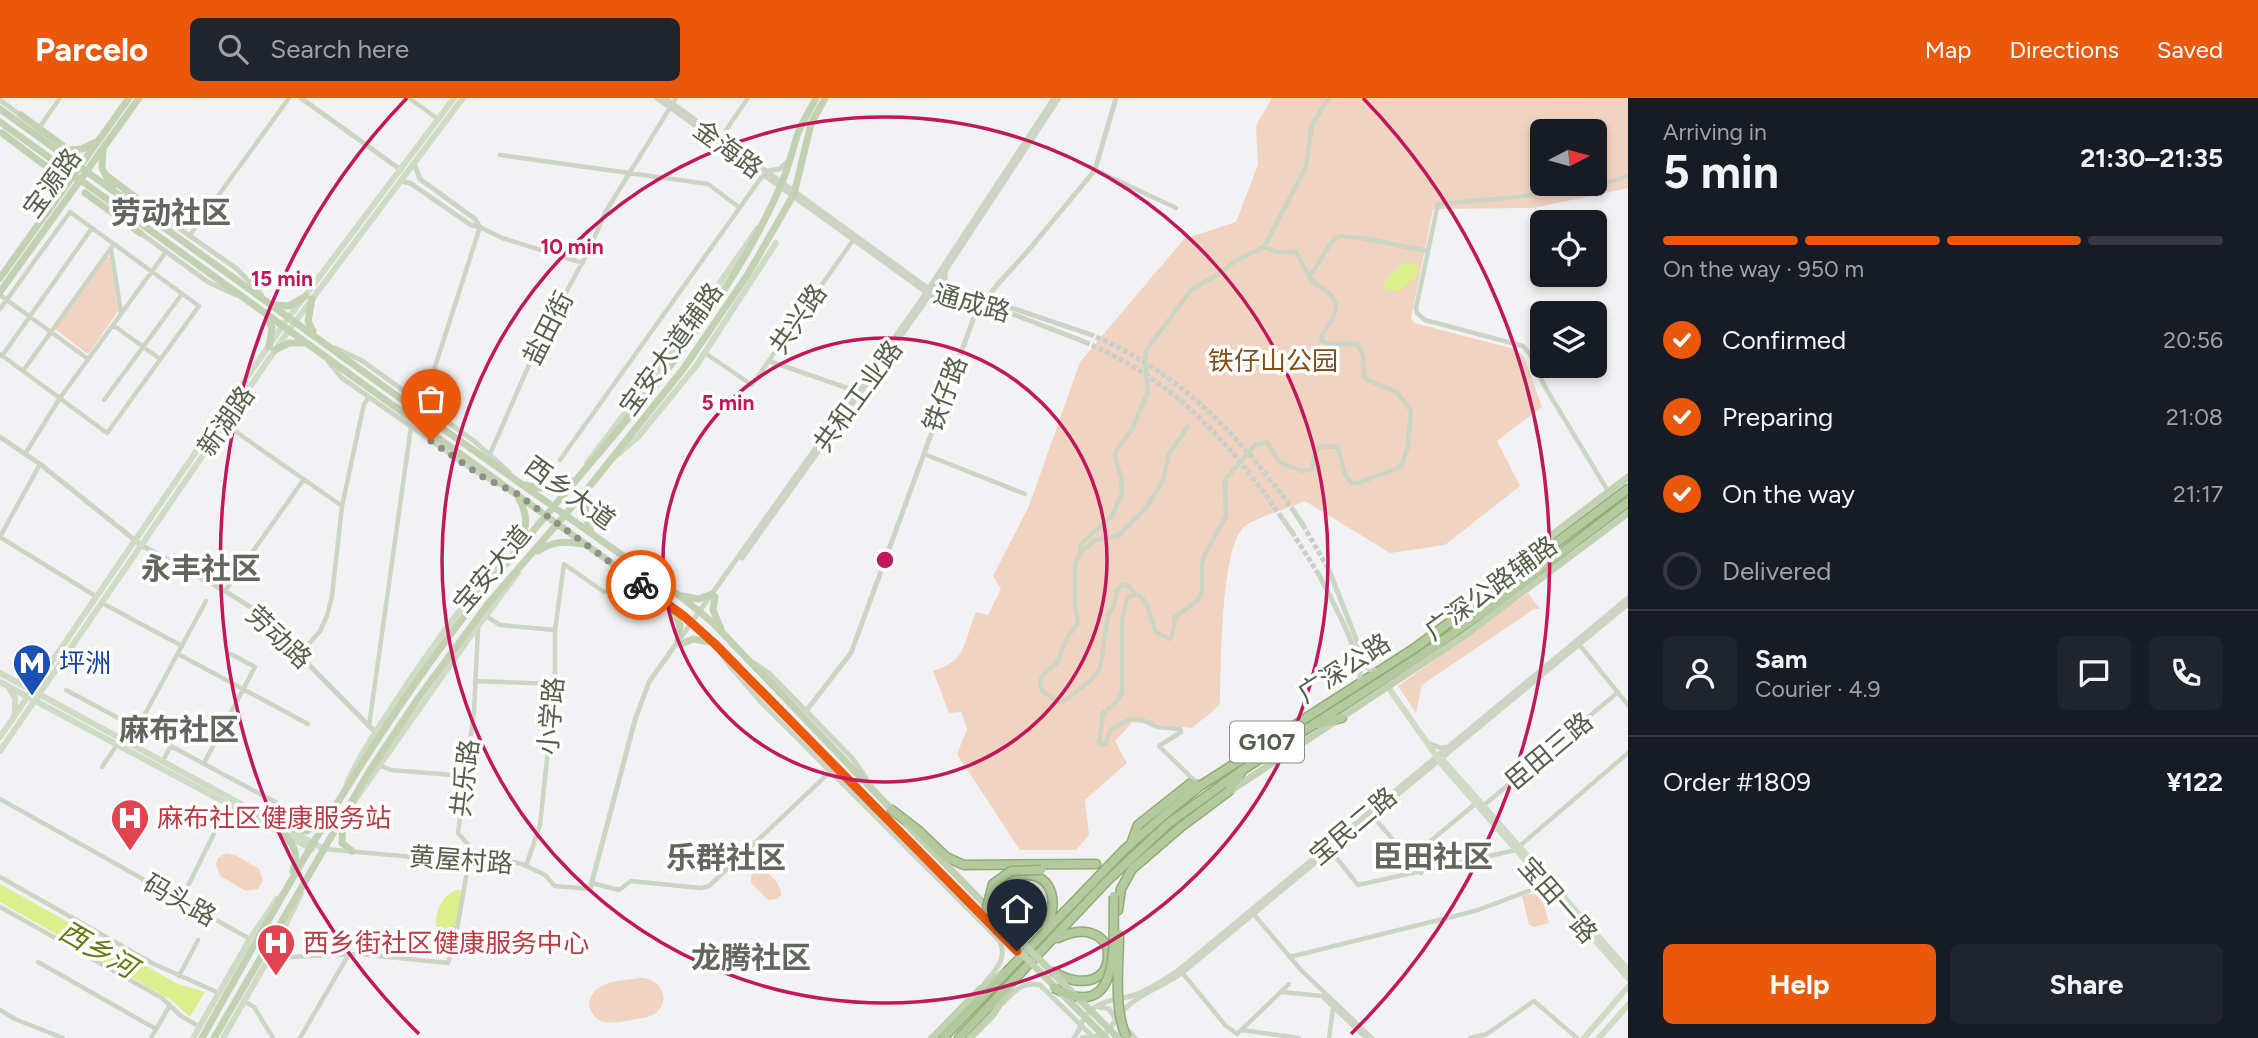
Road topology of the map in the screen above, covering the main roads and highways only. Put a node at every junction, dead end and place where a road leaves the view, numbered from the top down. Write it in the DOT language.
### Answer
graph roads {
  1 [pos="129,98"];
  2 [pos="139,98"];
  3 [pos="454,98"];
  4 [pos="463,98"];
  5 [pos="816,98"];
  6 [pos="825,98"];
  7 [pos="0,109"];
  8 [pos="21,115"];
  9 [pos="0,122"];
  10 [pos="37,131"];
  11 [pos="1,134"];
  12 [pos="106,138"];
  13 [pos="50,145"];
  14 [pos="70,151"];
  15 [pos="45,155"];
  16 [pos="83,169"];
  17 [pos="104,174"];
  18 [pos="59,176"];
  19 [pos="77,178"];
  20 [pos="85,193"];
  21 [pos="115,193"];
  22 [pos="58,197"];
  23 [pos="68,197"];
  24 [pos="139,200"];
  25 [pos="110,202"];
  26 [pos="56,208"];
  27 [pos="140,233"];
  28 [pos="776,243"];
  29 [pos="0,278"];
  30 [pos="0,294"];
  31 [pos="309,298"];
  32 [pos="270,303"];
  33 [pos="262,310"];
  34 [pos="293,319"];
  35 [pos="286,328"];
  36 [pos="318,337"];
  37 [pos="272,348"];
  38 [pos="316,349"];
  39 [pos="610,460"];
  40 [pos="577,476"];
  41 [pos="1628,477"];
  42 [pos="521,484"];
  43 [pos="589,487"];
  44 [pos="1628,489"];
  45 [pos="516,493"];
  46 [pos="1628,502"];
  47 [pos="553,506"];
  48 [pos="1628,513"];
  49 [pos="546,515"];
  50 [pos="565,515"];
  51 [pos="558,524"];
  52 [pos="593,536"];
  53 [pos="586,544"];
  54 [pos="519,549"];
  55 [pos="529,558"];
  56 [pos="1518,573"];
  57 [pos="680,596"];
  58 [pos="670,606"];
  59 [pos="725,635"];
  60 [pos="715,644"];
  61 [pos="0,673"];
  62 [pos="48,674"];
  63 [pos="14,681"];
  64 [pos="0,682"];
  65 [pos="7,686"];
  66 [pos="1389,686"];
  67 [pos="30,694"];
  68 [pos="37,698"];
  69 [pos="58,704"];
  70 [pos="52,710"];
  71 [pos="14,716"];
  72 [pos="1342,718"];
  73 [pos="22,720"];
  74 [pos="1311,726"];
  75 [pos="0,737"];
  76 [pos="0,751"];
  77 [pos="1244,769"];
  78 [pos="830,772"];
  79 [pos="843,775"];
  80 [pos="1229,792"];
  81 [pos="337,803"];
  82 [pos="892,810"];
  83 [pos="345,815"];
  84 [pos="285,831"];
  85 [pos="311,845"];
  86 [pos="1134,847"];
  87 [pos="324,849"];
  88 [pos="1124,850"];
  89 [pos="352,851"];
  90 [pos="316,864"];
  91 [pos="1096,864"];
  92 [pos="290,880"];
  93 [pos="1545,881"];
  94 [pos="1011,931"];
  95 [pos="999,933"];
  96 [pos="1039,939"];
  97 [pos="1047,946"];
  98 [pos="1011,967"];
  99 [pos="1049,969"];
  100 [pos="1628,970"];
  101 [pos="1019,975"];
  102 [pos="1628,978"];
  103 [pos="1628,987"];
  104 [pos="1054,988"];
  105 [pos="218,1002"];
  106 [pos="1628,1004"];
  107 [pos="233,1012"];
  108 [pos="203,1027"];
  109 [pos="218,1037"];
  110 [pos="193,1038"];
  111 [pos="202,1038"];
  112 [pos="932,1038"];
  113 [pos="943,1038"];
  114 [pos="959,1038"];
  115 [pos="970,1038"];
  116 [pos="1106,1038"];
  117 [pos="1118,1038"];
  118 [pos="1127,1038"];
  119 [pos="1584,1038"];
  120 [pos="1599,1038"];
  1 -- 12 [label="main road, 宝源路"];
  2 -- 12 [label="main road, 宝源路"];
  3 -- 31 [label="main road, 新湖路"];
  4 -- 31 [label="main road, 新湖路"];
  5 -- 40 [label="main road, 宝安大道"];
  6 -- 39 [label="main road, 宝安大道"];
  7 -- 10 [label="main road, 西乡大道"];
  8 -- 10 [label="main road"];
  9 -- 15 [label="main road, 西乡大道"];
  10 -- 13 [label="main road, 西乡大道"];
  10 -- 14 [label="main road"];
  11 -- 18 [label="main road"];
  12 -- 14 [label="main road"];
  12 -- 16 [label="main road, 宝源路"];
  12 -- 17 [label="main road"];
  13 -- 14 [label="main road"];
  13 -- 16 [label="main road, 西乡大道"];
  15 -- 18 [label="main road"];
  15 -- 19 [label="main road, 西乡大道"];
  16 -- 19 [label="main road, 宝源路"];
  16 -- 21 [label="main road, 西乡大道"];
  17 -- 21 [label="main road"];
  17 -- 24 [label="main road"];
  18 -- 22 [label="main road"];
  19 -- 22 [label="main road, 宝源路"];
  19 -- 23 [label="main road, 宝源路"];
  19 -- 25 [label="main road, 西乡大道"];
  20 -- 23 [label="main road"];
  20 -- 25 [label="main road"];
  20 -- 27 [label="main road"];
  21 -- 32 [label="main road, 西乡大道"];
  22 -- 26 [label="main road, 宝源路"];
  23 -- 26 [label="main road, 宝源路"];
  25 -- 33 [label="main road, 西乡大道"];
  26 -- 29 [label="main road, 宝源路"];
  26 -- 30 [label="main road, 宝源路"];
  28 -- 39 [label="main road, 宝安大道辅路"];
  31 -- 32 [label="main road"];
  31 -- 34 [label="main road, 新湖路"];
  31 -- 36 [label="main road"];
  32 -- 34 [label="main road, 西乡大道"];
  33 -- 35 [label="main road, 西乡大道"];
  33 -- 37 [label="main road"];
  34 -- 35 [label="main road, 新湖路"];
  34 -- 36 [label="main road, 西乡大道"];
  35 -- 37 [label="main road, 新湖路"];
  35 -- 38 [label="main road, 西乡大道"];
  36 -- 42 [label="main road, 西乡大道"];
  37 -- 38 [label="main road"];
  37 -- 62 [label="main road, 新湖路"];
  38 -- 45 [label="main road, 西乡大道"];
  39 -- 43 [label="main road, 宝安大道"];
  40 -- 42 [label="main road"];
  40 -- 47 [label="main road, 宝安大道"];
  41 -- 56 [label="main road, 广深公路辅路"];
  42 -- 47 [label="main road, 西乡大道"];
  43 -- 50 [label="main road, 宝安大道"];
  43 -- 52 [label="main road"];
  44 -- 56 [label="highway, 广深公路 / G107"];
  45 -- 49 [label="main road, 西乡大道"];
  45 -- 54 [label="main road"];
  46 -- 74 [label="highway, 广深公路 / G107"];
  47 -- 49 [label="main road, 宝安大道"];
  47 -- 50 [label="main road, 西乡大道"];
  48 -- 66 [label="main road, 广深公路辅路"];
  49 -- 51 [label="main road, 西乡大道"];
  49 -- 54 [label="main road, 宝安大道"];
  50 -- 51 [label="main road, 宝安大道"];
  50 -- 52 [label="main road, 西乡大道"];
  51 -- 53 [label="main road, 西乡大道"];
  51 -- 55 [label="main road, 宝安大道"];
  52 -- 57 [label="main road, 西乡大道"];
  53 -- 55 [label="main road"];
  53 -- 58 [label="main road, 西乡大道"];
  54 -- 81 [label="main road, 宝安大道"];
  54 -- 81 [label="main road"];
  55 -- 83 [label="main road"];
  55 -- 83 [label="main road, 宝安大道"];
  56 -- 86 [label="highway, 广深公路 / G107"];
  57 -- 59 [label="main road, 西乡大道"];
  57 -- 59 [label="main road"];
  58 -- 60 [label="main road, 西乡大道"];
  58 -- 60 [label="main road"];
  59 -- 82 [label="main road, 西乡大道"];
  60 -- 79 [label="main road, 西乡大道"];
  61 -- 63 [label="main road"];
  62 -- 63 [label="main road"];
  62 -- 67 [label="main road, 新湖路"];
  62 -- 68 [label="main road, 新湖路"];
  62 -- 69 [label="main road"];
  63 -- 67 [label="main road"];
  64 -- 65 [label="main road"];
  65 -- 67 [label="main road"];
  65 -- 71 [label="main road"];
  66 -- 72 [label="main road, 广深公路辅路"];
  66 -- 93 [label="main road, 宝田一路"];
  67 -- 68 [label="main road"];
  67 -- 71 [label="main road, 新湖路"];
  68 -- 69 [label="main road"];
  68 -- 70 [label="main road"];
  68 -- 73 [label="main road, 新湖路"];
  69 -- 84 [label="main road"];
  70 -- 73 [label="main road"];
  70 -- 84 [label="main road"];
  71 -- 75 [label="main road, 新湖路"];
  72 -- 74 [label="highway"];
  72 -- 80 [label="main road, 广深公路辅路"];
  73 -- 76 [label="main road, 新湖路"];
  74 -- 77 [label="highway, 广深公路 / G107"];
  77 -- 80 [label="highway"];
  77 -- 86 [label="highway, 广深公路 / G107"];
  78 -- 79 [label="main road"];
  79 -- 95 [label="main road, 西乡大道, bridge"];
  80 -- 118 [label="highway, bridge"];
  81 -- 84 [label="main road"];
  81 -- 85 [label="main road, 宝安大道"];
  82 -- 91 [label="highway, bridge"];
  82 -- 94 [label="main road, 西乡大道, bridge"];
  83 -- 87 [label="main road, 宝安大道"];
  83 -- 89 [label="main road"];
  84 -- 85 [label="main road"];
  84 -- 92 [label="main road"];
  85 -- 87 [label="main road"];
  85 -- 92 [label="main road, 宝安大道"];
  86 -- 88 [label="highway, 广深公路 / G107"];
  86 -- 97 [label="highway, 广深公路 / G107"];
  86 -- 104 [label="highway, bridge"];
  87 -- 90 [label="main road, 宝安大道"];
  88 -- 91 [label="highway"];
  88 -- 96 [label="highway, 广深公路 / G107"];
  90 -- 107 [label="main road, 宝安大道"];
  90 -- 107 [label="main road"];
  91 -- 95 [label="highway, bridge"];
  92 -- 105 [label="main road, 宝安大道"];
  92 -- 105 [label="main road"];
  93 -- 100 [label="main road, 宝田一路"];
  93 -- 102 [label="main road, 宝田一路"];
  94 -- 96 [label="highway"];
  94 -- 99 [label="main road, 西乡大道, bridge"];
  95 -- 104 [label="main road, 西乡大道, bridge"];
  96 -- 98 [label="highway, 广深公路 / G107"];
  97 -- 99 [label="highway, bridge"];
  97 -- 101 [label="highway, 广深公路 / G107"];
  98 -- 112 [label="main road"];
  98 -- 113 [label="highway, 广深公路 / G107"];
  99 -- 117 [label="main road, 西乡大道, bridge"];
  101 -- 114 [label="highway, 广深公路 / G107"];
  101 -- 115 [label="main road"];
  103 -- 119 [label="main road"];
  104 -- 116 [label="main road, 西乡大道, bridge"];
  105 -- 108 [label="main road, 宝安大道"];
  106 -- 120 [label="main road"];
  107 -- 109 [label="main road, 宝安大道"];
  108 -- 110 [label="main road"];
  108 -- 111 [label="main road, 宝安大道"];
}
